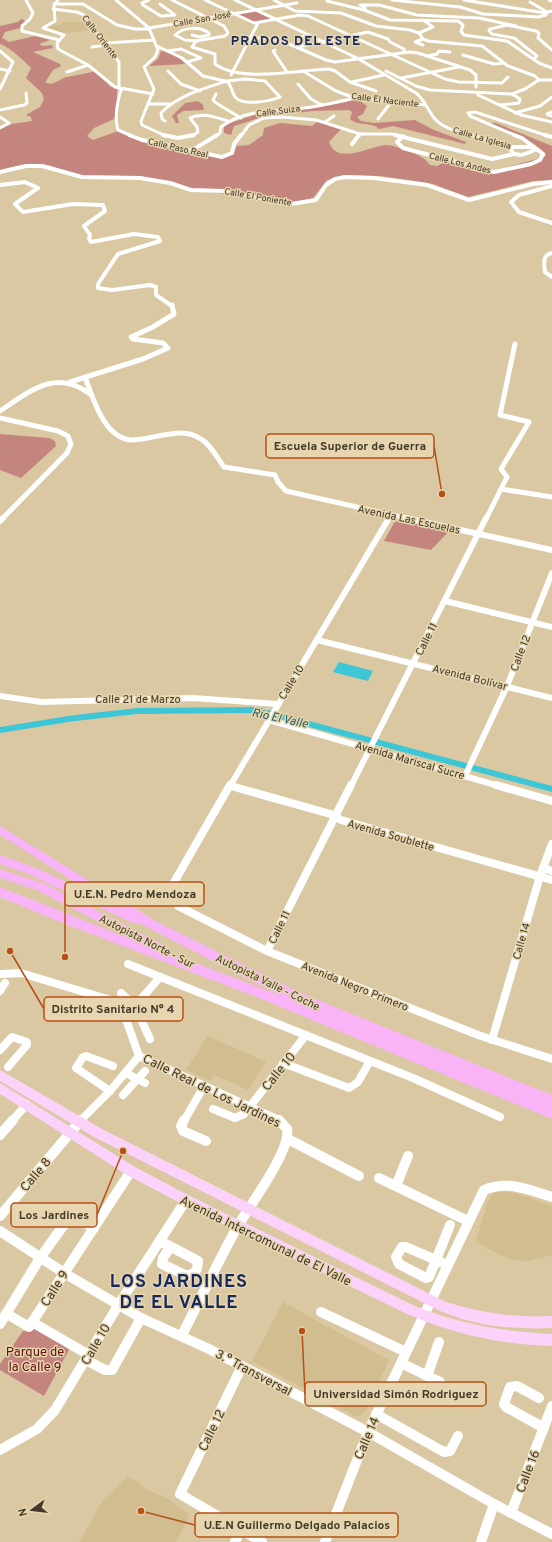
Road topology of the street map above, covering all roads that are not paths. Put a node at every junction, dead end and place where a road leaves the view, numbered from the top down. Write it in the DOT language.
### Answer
graph roads {
  1 [pos="26,0"];
  2 [pos="58,0"];
  3 [pos="80,0"];
  4 [pos="116,0"];
  5 [pos="149,0"];
  6 [pos="172,0"];
  7 [pos="205,0"];
  8 [pos="235,0"];
  9 [pos="238,0"];
  10 [pos="274,0"];
  11 [pos="329,0"];
  12 [pos="392,0"];
  13 [pos="464,0"];
  14 [pos="489,0"];
  15 [pos="549,0"];
  16 [pos="552,1"];
  17 [pos="530,2"];
  18 [pos="297,3"];
  19 [pos="54,4"];
  20 [pos="83,4"];
  21 [pos="160,4"];
  22 [pos="496,4"];
  23 [pos="281,5"];
  24 [pos="53,9"];
  25 [pos="256,9"];
  26 [pos="552,11"];
  27 [pos="546,12"];
  28 [pos="232,13"];
  29 [pos="209,17"];
  30 [pos="278,19"];
  31 [pos="385,19"];
  32 [pos="423,20"];
  33 [pos="404,21"];
  34 [pos="258,23"];
  35 [pos="505,24"];
  36 [pos="386,27"];
  37 [pos="149,28"];
  38 [pos="419,33"];
  39 [pos="192,35"];
  40 [pos="310,35"];
  41 [pos="351,36"];
  42 [pos="250,37"];
  43 [pos="390,37"];
  44 [pos="296,38"];
  45 [pos="386,38"];
  46 [pos="423,39"];
  47 [pos="60,40"];
  48 [pos="154,40"];
  49 [pos="196,41"];
  50 [pos="323,41"];
  51 [pos="107,44"];
  52 [pos="423,45"];
  53 [pos="157,46"];
  54 [pos="92,47"];
  55 [pos="298,47"];
  56 [pos="275,50"];
  57 [pos="552,50"];
  58 [pos="0,51"];
  59 [pos="168,51"];
  60 [pos="404,52"];
  61 [pos="450,52"];
  62 [pos="391,54"];
  63 [pos="463,55"];
  64 [pos="428,56"];
  65 [pos="534,59"];
  66 [pos="360,60"];
  67 [pos="187,62"];
  68 [pos="345,62"];
  69 [pos="504,63"];
  70 [pos="88,65"];
  71 [pos="349,66"];
  72 [pos="461,67"];
  73 [pos="552,68"];
  74 [pos="0,69"];
  75 [pos="10,70"];
  76 [pos="168,71"];
  77 [pos="234,71"];
  78 [pos="303,71"];
  79 [pos="67,72"];
  80 [pos="287,72"];
  81 [pos="431,72"];
  82 [pos="384,75"];
  83 [pos="508,77"];
  84 [pos="401,78"];
  85 [pos="539,80"];
  86 [pos="552,80"];
  87 [pos="227,82"];
  88 [pos="350,82"];
  89 [pos="476,83"];
  90 [pos="298,84"];
  91 [pos="121,88"];
  92 [pos="0,89"];
  93 [pos="200,90"];
  94 [pos="376,91"];
  95 [pos="26,93"];
  96 [pos="470,93"];
  97 [pos="475,93"];
  98 [pos="153,94"];
  99 [pos="216,94"];
  100 [pos="494,94"];
  101 [pos="512,94"];
  102 [pos="552,97"];
  103 [pos="355,98"];
  104 [pos="483,98"];
  105 [pos="392,101"];
  106 [pos="148,104"];
  107 [pos="170,104"];
  108 [pos="322,105"];
  109 [pos="425,105"];
  110 [pos="500,105"];
  111 [pos="513,105"];
  112 [pos="0,110"];
  113 [pos="517,112"];
  114 [pos="552,112"];
  115 [pos="334,116"];
  116 [pos="552,116"];
  117 [pos="0,117"];
  118 [pos="241,118"];
  119 [pos="378,119"];
  120 [pos="165,121"];
  121 [pos="228,121"];
  122 [pos="552,121"];
  123 [pos="325,122"];
  124 [pos="0,128"];
  125 [pos="360,134"];
  126 [pos="403,136"];
  127 [pos="552,137"];
  128 [pos="352,144"];
  129 [pos="509,147"];
  130 [pos="535,148"];
  131 [pos="191,151"];
  132 [pos="514,154"];
  133 [pos="0,172"];
  134 [pos="552,182"];
  135 [pos="0,185"];
  136 [pos="552,186"];
  137 [pos="552,223"];
  138 [pos="552,253"];
  139 [pos="552,277"];
  140 [pos="515,344"];
  141 [pos="84,377"];
  142 [pos="70,382"];
  143 [pos="93,398"];
  144 [pos="0,411"];
  145 [pos="0,418"];
  146 [pos="501,488"];
  147 [pos="552,497"];
  148 [pos="391,515"];
  149 [pos="0,522"];
  150 [pos="479,534"];
  151 [pos="552,550"];
  152 [pos="552,573"];
  153 [pos="445,602"];
  154 [pos="532,622"];
  155 [pos="552,627"];
  156 [pos="317,640"];
  157 [pos="413,663"];
  158 [pos="507,686"];
  159 [pos="0,696"];
  160 [pos="552,698"];
  161 [pos="277,704"];
  162 [pos="269,720"];
  163 [pos="370,749"];
  164 [pos="465,776"];
  165 [pos="231,786"];
  166 [pos="552,801"];
  167 [pos="334,815"];
  168 [pos="0,830"];
  169 [pos="552,844"];
  170 [pos="0,860"];
  171 [pos="552,871"];
  172 [pos="541,872"];
  173 [pos="0,873"];
  174 [pos="552,880"];
  175 [pos="0,892"];
  176 [pos="172,892"];
  177 [pos="153,925"];
  178 [pos="267,951"];
  179 [pos="128,964"];
  180 [pos="206,971"];
  181 [pos="0,974"];
  182 [pos="160,977"];
  183 [pos="258,978"];
  184 [pos="5,983"];
  185 [pos="0,991"];
  186 [pos="259,992"];
  187 [pos="121,993"];
  188 [pos="135,1006"];
  189 [pos="306,1035"];
  190 [pos="150,1039"];
  191 [pos="492,1040"];
  192 [pos="0,1050"];
  193 [pos="139,1056"];
  194 [pos="552,1059"];
  195 [pos="370,1061"];
  196 [pos="283,1063"];
  197 [pos="113,1066"];
  198 [pos="4,1071"];
  199 [pos="145,1071"];
  200 [pos="126,1073"];
  201 [pos="141,1081"];
  202 [pos="204,1086"];
  203 [pos="0,1088"];
  204 [pos="110,1091"];
  205 [pos="123,1095"];
  206 [pos="552,1101"];
  207 [pos="27,1104"];
  208 [pos="530,1105"];
  209 [pos="250,1106"];
  210 [pos="213,1109"];
  211 [pos="552,1113"];
  212 [pos="500,1117"];
  213 [pos="552,1121"];
  214 [pos="80,1122"];
  215 [pos="70,1133"];
  216 [pos="0,1135"];
  217 [pos="288,1136"];
  218 [pos="206,1141"];
  219 [pos="408,1156"];
  220 [pos="132,1171"];
  221 [pos="359,1176"];
  222 [pos="379,1178"];
  223 [pos="396,1186"];
  224 [pos="552,1198"];
  225 [pos="186,1200"];
  226 [pos="249,1210"];
  227 [pos="0,1216"];
  228 [pos="468,1221"];
  229 [pos="450,1225"];
  230 [pos="237,1227"];
  231 [pos="94,1228"];
  232 [pos="0,1231"];
  233 [pos="160,1242"];
  234 [pos="170,1247"];
  235 [pos="40,1258"];
  236 [pos="447,1265"];
  237 [pos="64,1273"];
  238 [pos="431,1300"];
  239 [pos="119,1304"];
  240 [pos="321,1312"];
  241 [pos="7,1314"];
  242 [pos="423,1316"];
  243 [pos="141,1318"];
  244 [pos="32,1322"];
  245 [pos="552,1322"];
  246 [pos="0,1324"];
  247 [pos="182,1335"];
  248 [pos="552,1340"];
  249 [pos="439,1342"];
  250 [pos="406,1352"];
  251 [pos="88,1357"];
  252 [pos="401,1363"];
  253 [pos="242,1366"];
  254 [pos="427,1376"];
  255 [pos="440,1382"];
  256 [pos="539,1398"];
  257 [pos="552,1406"];
  258 [pos="376,1414"];
  259 [pos="544,1428"];
  260 [pos="368,1432"];
  261 [pos="458,1436"];
  262 [pos="0,1450"];
  263 [pos="494,1504"];
  264 [pos="511,1513"];
  265 [pos="240,1530"];
  266 [pos="552,1534"];
  267 [pos="235,1542"];
  268 [pos="262,1542"];
  269 [pos="325,1542"];
  270 [pos="481,1542"];
  1 -- 47 [label="street"];
  2 -- 19 [label="street"];
  3 -- 20 [label="street"];
  4 -- 37 [label="street"];
  5 -- 21 [label="street"];
  6 -- 29 [label="street"];
  7 -- 28 [label="street"];
  8 -- 25 [label="street"];
  9 -- 25 [label="street"];
  10 -- 23 [label="street"];
  11 -- 31 [label="street"];
  12 -- 27 [label="street"];
  13 -- 22 [label="street"];
  14 -- 22 [label="street"];
  15 -- 16 [label="street"];
  17 -- 27 [label="street"];
  18 -- 23 [label="street, Calle San José"];
  19 -- 20 [label="street"];
  19 -- 24 [label="street"];
  20 -- 37 [label="street, Calle San José"];
  22 -- 27 [label="street"];
  23 -- 25 [label="street, Calle San José"];
  23 -- 36 [label="street"];
  24 -- 47 [label="street"];
  24 -- 51 [label="street, Calle Oriente"];
  25 -- 28 [label="street, Calle San José"];
  25 -- 30 [label="street"];
  26 -- 27 [label="street"];
  28 -- 29 [label="street, Calle San José"];
  28 -- 34 [label="street"];
  29 -- 37 [label="street, Calle San José"];
  29 -- 49 [label="street"];
  30 -- 34 [label="street"];
  30 -- 40 [label="street"];
  30 -- 41 [label="street"];
  30 -- 50 [label="street"];
  31 -- 33 [label="street"];
  31 -- 35 [label="street"];
  32 -- 33 [label="street"];
  32 -- 38 [label="street"];
  32 -- 65 [label="street"];
  33 -- 36 [label="street"];
  34 -- 42 [label="street"];
  35 -- 57 [label="street"];
  35 -- 65 [label="street"];
  36 -- 38 [label="street"];
  37 -- 48 [label="street"];
  38 -- 46 [label="street"];
  39 -- 49 [label="street"];
  40 -- 44 [label="street"];
  40 -- 50 [label="street"];
  41 -- 45 [label="street"];
  41 -- 50 [label="street"];
  41 -- 62 [label="street"];
  42 -- 55 [label="street"];
  42 -- 77 [label="street"];
  43 -- 45 [label="street"];
  45 -- 60 [label="street"];
  46 -- 52 [label="street"];
  46 -- 69 [label="street"];
  47 -- 70 [label="street"];
  48 -- 51 [label="street"];
  48 -- 53 [label="street"];
  49 -- 77 [label="street"];
  50 -- 55 [label="street"];
  50 -- 66 [label="street"];
  51 -- 54 [label="street"];
  51 -- 91 [label="street, Calle Oriente"];
  53 -- 59 [label="street"];
  53 -- 98 [label="street"];
  55 -- 68 [label="street"];
  56 -- 80 [label="street"];
  58 -- 75 [label="street"];
  59 -- 67 [label="street"];
  59 -- 67 [label="street"];
  60 -- 62 [label="street"];
  60 -- 64 [label="street"];
  61 -- 64 [label="street"];
  62 -- 66 [label="street"];
  62 -- 81 [label="street"];
  63 -- 69 [label="street"];
  64 -- 72 [label="street"];
  65 -- 73 [label="street"];
  66 -- 68 [label="street"];
  66 -- 82 [label="street, Calle La Iglesia"];
  66 -- 84 [label="street"];
  67 -- 87 [label="street"];
  68 -- 71 [label="street"];
  69 -- 85 [label="street"];
  70 -- 79 [label="street"];
  70 -- 91 [label="street"];
  72 -- 81 [label="street"];
  72 -- 89 [label="street"];
  74 -- 75 [label="street"];
  75 -- 92 [label="street"];
  76 -- 93 [label="street"];
  77 -- 80 [label="street"];
  77 -- 87 [label="street"];
  78 -- 80 [label="street"];
  78 -- 88 [label="street"];
  78 -- 103 [label="street, Calle El Naciente"];
  81 -- 84 [label="street"];
  81 -- 89 [label="street"];
  82 -- 88 [label="street"];
  82 -- 109 [label="street, Calle La Iglesia"];
  83 -- 89 [label="street"];
  84 -- 96 [label="street"];
  85 -- 86 [label="street"];
  85 -- 101 [label="street"];
  87 -- 87 [label="street"];
  87 -- 93 [label="street"];
  88 -- 94 [label="street"];
  89 -- 97 [label="street"];
  90 -- 108 [label="street"];
  91 -- 98 [label="street"];
  91 -- 131 [label="street, Calle Paso Real"];
  93 -- 107 [label="street"];
  95 -- 112 [label="street"];
  96 -- 97 [label="street"];
  96 -- 104 [label="street"];
  97 -- 100 [label="street"];
  98 -- 106 [label="street"];
  99 -- 118 [label="street"];
  100 -- 101 [label="street"];
  100 -- 104 [label="street"];
  101 -- 111 [label="street"];
  102 -- 113 [label="street"];
  103 -- 105 [label="street, Calle El Naciente"];
  103 -- 108 [label="street, Calle Suiza"];
  104 -- 110 [label="street"];
  105 -- 109 [label="street, Calle El Naciente"];
  105 -- 119 [label="street"];
  106 -- 107 [label="street"];
  106 -- 121 [label="street"];
  107 -- 120 [label="street"];
  108 -- 118 [label="street, Calle Suiza"];
  109 -- 129 [label="street, Calle La Iglesia"];
  110 -- 111 [label="street"];
  110 -- 113 [label="street"];
  111 -- 113 [label="street"];
  113 -- 122 [label="street"];
  114 -- 116 [label="street"];
  115 -- 123 [label="street"];
  117 -- 124 [label="street"];
  118 -- 121 [label="street, Calle Suiza"];
  121 -- 131 [label="street"];
  123 -- 125 [label="street, Calle Paso Real"];
  123 -- 131 [label="street, Calle Paso Real"];
  125 -- 126 [label="street, Calle Paso Real"];
  125 -- 128 [label="street"];
  126 -- 130 [label="street, Calle Los Andes"];
  126 -- 132 [label="street, Calle Paso Real"];
  127 -- 130 [label="street"];
  129 -- 130 [label="street, Calle La Iglesia"];
  129 -- 132 [label="street"];
  130 -- 132 [label="street, Calle Paso Real"];
  133 -- 134 [label="street, Calle El Poniente"];
  135 -- 141 [label="street"];
  136 -- 137 [label="street"];
  138 -- 139 [label="street"];
  140 -- 146 [label="street, Calle 11"];
  141 -- 142 [label="street"];
  141 -- 143 [label="street"];
  142 -- 143 [label="street"];
  142 -- 144 [label="street"];
  143 -- 148 [label="street, Avenida Las Escuelas"];
  145 -- 149 [label="street"];
  146 -- 147 [label="street"];
  146 -- 150 [label="street, Calle 11"];
  148 -- 150 [label="street, Avenida Las Escuelas"];
  148 -- 156 [label="street, Calle 10"];
  150 -- 151 [label="street, Avenida Las Escuelas"];
  150 -- 153 [label="street, Calle 11"];
  152 -- 154 [label="street, Calle 12"];
  153 -- 154 [label="street"];
  153 -- 157 [label="street, Calle 11"];
  154 -- 155 [label="street"];
  154 -- 158 [label="street, Calle 12"];
  156 -- 157 [label="street, Avenida Bolívar"];
  156 -- 161 [label="street, Calle 10"];
  157 -- 158 [label="street, Avenida Bolívar"];
  157 -- 163 [label="street, Calle 11"];
  158 -- 160 [label="street, Avenida Bolívar"];
  158 -- 164 [label="street, Calle 12"];
  159 -- 161 [label="street, Calle 21 de Marzo"];
  161 -- 162 [label="street, Calle 10"];
  162 -- 163 [label="street, Avenida Mariscal Sucre"];
  162 -- 165 [label="street, Calle 10"];
  163 -- 164 [label="street, Avenida Mariscal Sucre"];
  163 -- 167 [label="street, Calle 11"];
  164 -- 166 [label="street, Avenida Mariscal Sucre"];
  165 -- 167 [label="street, Avenida Soublette"];
  165 -- 176 [label="street, Calle 10"];
  167 -- 172 [label="street, Avenida Soublette"];
  167 -- 178 [label="street, Calle 11"];
  168 -- 177 [label="highway, Autopista Valle - Coche"];
  169 -- 172 [label="street, Calle 14"];
  170 -- 177 [label="highway, Autopista Norte - Sur"];
  171 -- 172 [label="street"];
  172 -- 174 [label="street, Avenida Soublette"];
  172 -- 191 [label="street, Calle 14"];
  173 -- 180 [label="highway, Autopista Norte - Sur"];
  175 -- 180 [label="highway, Autopista Valle - Coche"];
  176 -- 178 [label="street, Avenida Negro Primero"];
  177 -- 183 [label="highway, Autopista Valle - Coche"];
  178 -- 191 [label="street, Avenida Negro Primero"];
  179 -- 182 [label="street"];
  180 -- 186 [label="highway, Autopista Valle - Coche"];
  181 -- 193 [label="street, Calle Real de Los Jardines"];
  182 -- 188 [label="street"];
  182 -- 189 [label="street"];
  183 -- 186 [label="highway"];
  183 -- 206 [label="highway, Autopista Valle - Coche"];
  184 -- 185 [label="street"];
  186 -- 208 [label="highway, Autopista Valle - Coche"];
  187 -- 188 [label="street"];
  188 -- 190 [label="street"];
  189 -- 195 [label="street"];
  189 -- 196 [label="street, Calle 10"];
  191 -- 194 [label="street, Avenida Negro Primero"];
  192 -- 198 [label="street"];
  193 -- 200 [label="street"];
  193 -- 202 [label="street, Calle Real de Los Jardines"];
  195 -- 196 [label="street"];
  195 -- 212 [label="street"];
  196 -- 209 [label="street, Calle 10"];
  197 -- 204 [label="street"];
  198 -- 214 [label="main road, Avenida Intercomunal de El Valle"];
  199 -- 201 [label="street"];
  200 -- 201 [label="street"];
  200 -- 204 [label="street"];
  201 -- 205 [label="street"];
  202 -- 209 [label="street, Calle Real de Los Jardines"];
  202 -- 218 [label="street"];
  203 -- 207 [label="main road, Avenida Intercomunal de El Valle"];
  204 -- 214 [label="street"];
  207 -- 215 [label="main road, Avenida Intercomunal de El Valle"];
  207 -- 216 [label="street"];
  208 -- 211 [label="highway, Autopista Valle - Coche"];
  208 -- 213 [label="highway"];
  209 -- 210 [label="street, Calle 10"];
  209 -- 217 [label="street, Calle Real de Los Jardines"];
  214 -- 215 [label="street, Calle 8"];
  214 -- 226 [label="main road, Avenida Intercomunal de El Valle"];
  215 -- 220 [label="main road, Avenida Intercomunal de El Valle"];
  215 -- 227 [label="street, Calle 8"];
  217 -- 221 [label="street"];
  217 -- 226 [label="street"];
  219 -- 223 [label="street"];
  220 -- 225 [label="main road, Avenida Intercomunal de El Valle"];
  220 -- 231 [label="street, Calle 9"];
  222 -- 223 [label="street"];
  223 -- 228 [label="street"];
  224 -- 228 [label="street"];
  225 -- 230 [label="main road, Avenida Intercomunal de El Valle"];
  225 -- 233 [label="street, Calle 10"];
  226 -- 230 [label="street"];
  226 -- 238 [label="main road, Avenida Intercomunal de El Valle"];
  228 -- 236 [label="street"];
  229 -- 236 [label="street"];
  230 -- 242 [label="main road, Avenida Intercomunal de El Valle"];
  230 -- 247 [label="street"];
  231 -- 235 [label="street"];
  231 -- 237 [label="street, Calle 9"];
  232 -- 235 [label="street, 3.° Transversal"];
  233 -- 234 [label="street"];
  233 -- 239 [label="street, Calle 10"];
  235 -- 237 [label="street, 3.° Transversal"];
  235 -- 241 [label="street"];
  236 -- 238 [label="street"];
  237 -- 239 [label="street, 3.° Transversal"];
  237 -- 244 [label="street, Calle 9"];
  238 -- 242 [label="street, Calle 14"];
  238 -- 245 [label="main road, Avenida Intercomunal de El Valle"];
  239 -- 243 [label="street, 3.° Transversal"];
  239 -- 251 [label="street, Calle 10"];
  240 -- 250 [label="street"];
  241 -- 244 [label="street"];
  241 -- 246 [label="street"];
  242 -- 248 [label="main road, Avenida Intercomunal de El Valle"];
  242 -- 250 [label="street, Calle 14"];
  243 -- 247 [label="street, 3.° Transversal"];
  243 -- 251 [label="street"];
  244 -- 251 [label="street"];
  247 -- 253 [label="street, 3.° Transversal"];
  249 -- 254 [label="street"];
  250 -- 252 [label="street, Calle 14"];
  251 -- 262 [label="street, Calle 10"];
  252 -- 254 [label="street"];
  252 -- 258 [label="street, Calle 14"];
  253 -- 260 [label="street, 3.° Transversal"];
  253 -- 265 [label="street, Calle 12"];
  254 -- 255 [label="street"];
  256 -- 259 [label="street"];
  257 -- 259 [label="street, Calle 16"];
  258 -- 260 [label="street, Calle 14"];
  258 -- 261 [label="street"];
  259 -- 264 [label="street, Calle 16"];
  260 -- 263 [label="street, 3.° Transversal"];
  260 -- 269 [label="street, Calle 14"];
  263 -- 264 [label="street, 3.° Transversal"];
  263 -- 270 [label="street"];
  264 -- 266 [label="street, 3.° Transversal"];
  265 -- 267 [label="street"];
  265 -- 268 [label="street"];
}
